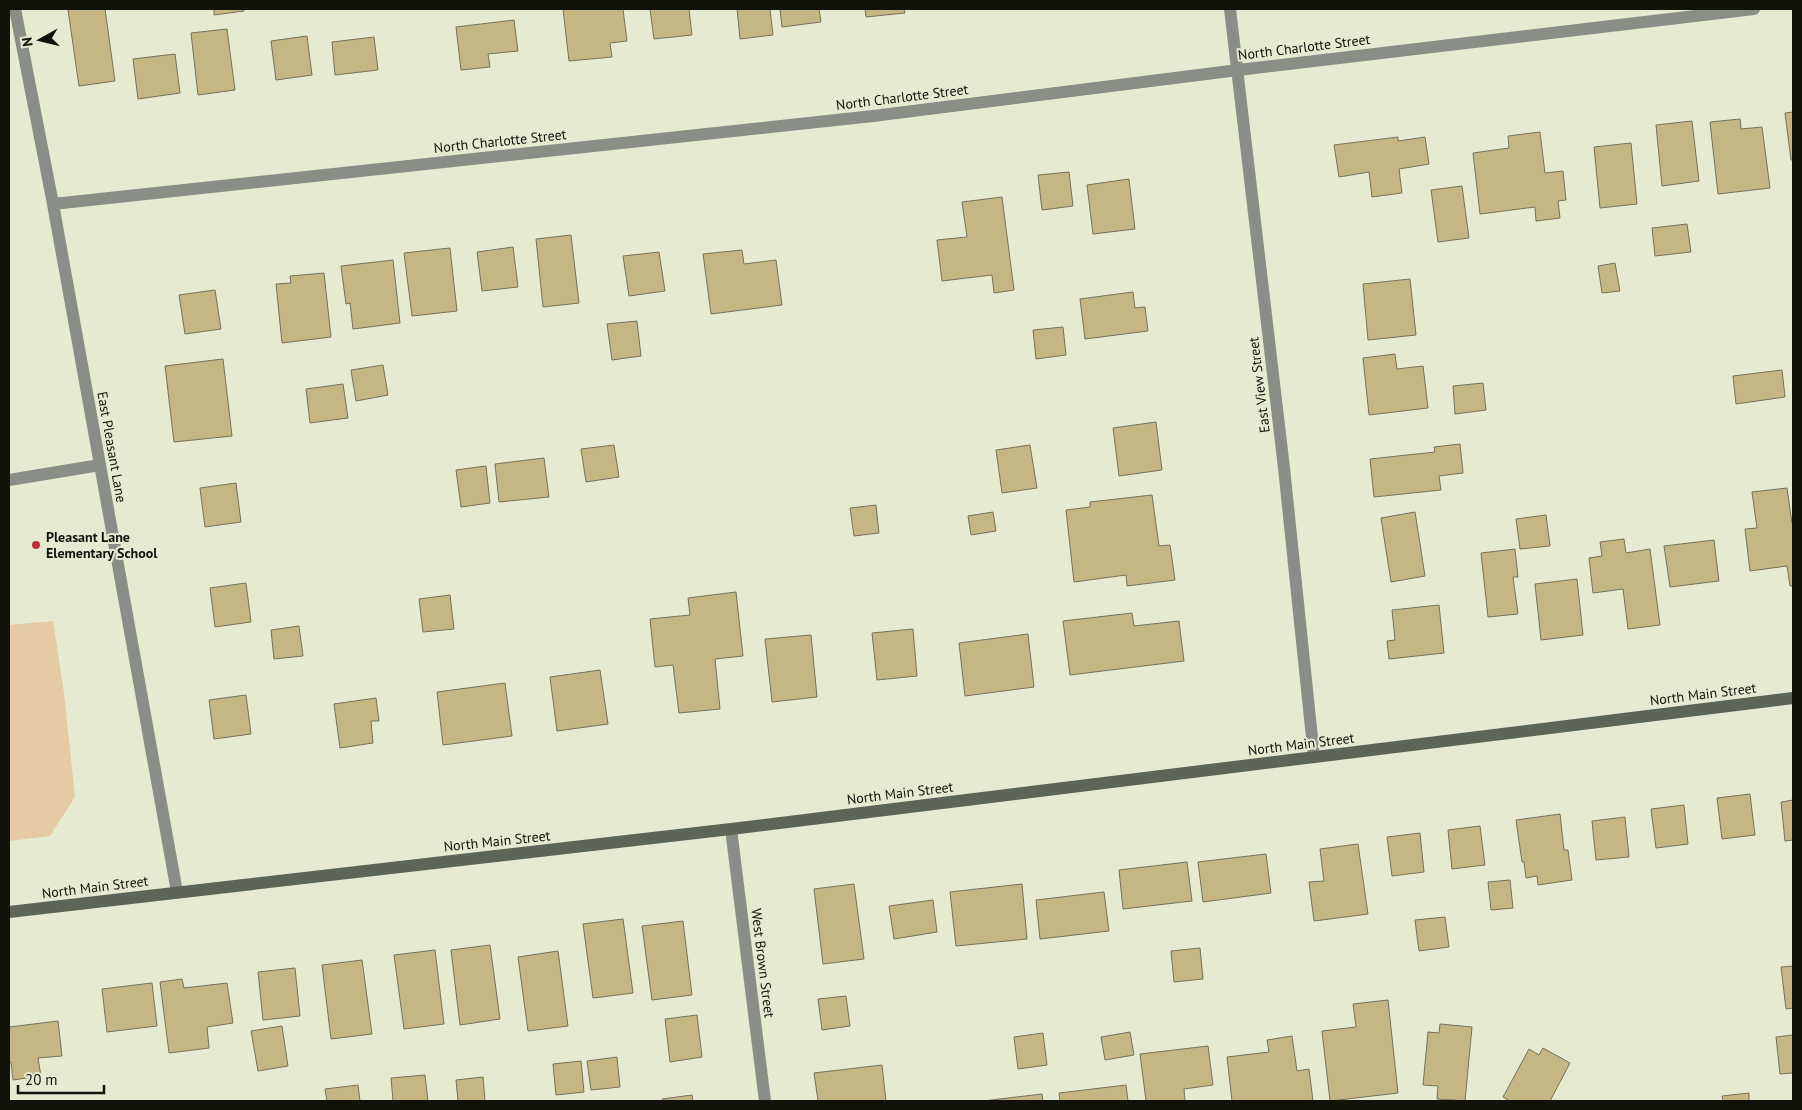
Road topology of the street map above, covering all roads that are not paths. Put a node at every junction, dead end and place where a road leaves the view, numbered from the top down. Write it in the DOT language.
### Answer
graph roads {
  1 [pos="15,9"];
  2 [pos="1230,9"];
  3 [pos="1754,9"];
  4 [pos="1238,70"];
  5 [pos="53,204"];
  6 [pos="100,465"];
  7 [pos="9,480"];
  8 [pos="1793,698"];
  9 [pos="1314,758"];
  10 [pos="731,829"];
  11 [pos="177,892"];
  12 [pos="9,912"];
  13 [pos="765,1101"];
  1 -- 5 [label="street, East Pleasant Lane"];
  2 -- 4 [label="street, East View Street"];
  3 -- 4 [label="street, North Charlotte Street"];
  4 -- 5 [label="street, North Charlotte Street"];
  4 -- 9 [label="street, East View Street"];
  5 -- 6 [label="street, East Pleasant Lane"];
  6 -- 7 [label="street"];
  6 -- 11 [label="street, East Pleasant Lane"];
  8 -- 9 [label="street, North Main Street"];
  9 -- 10 [label="street, North Main Street"];
  10 -- 11 [label="street, North Main Street"];
  10 -- 13 [label="street, West Brown Street"];
  11 -- 12 [label="street, North Main Street"];
}
